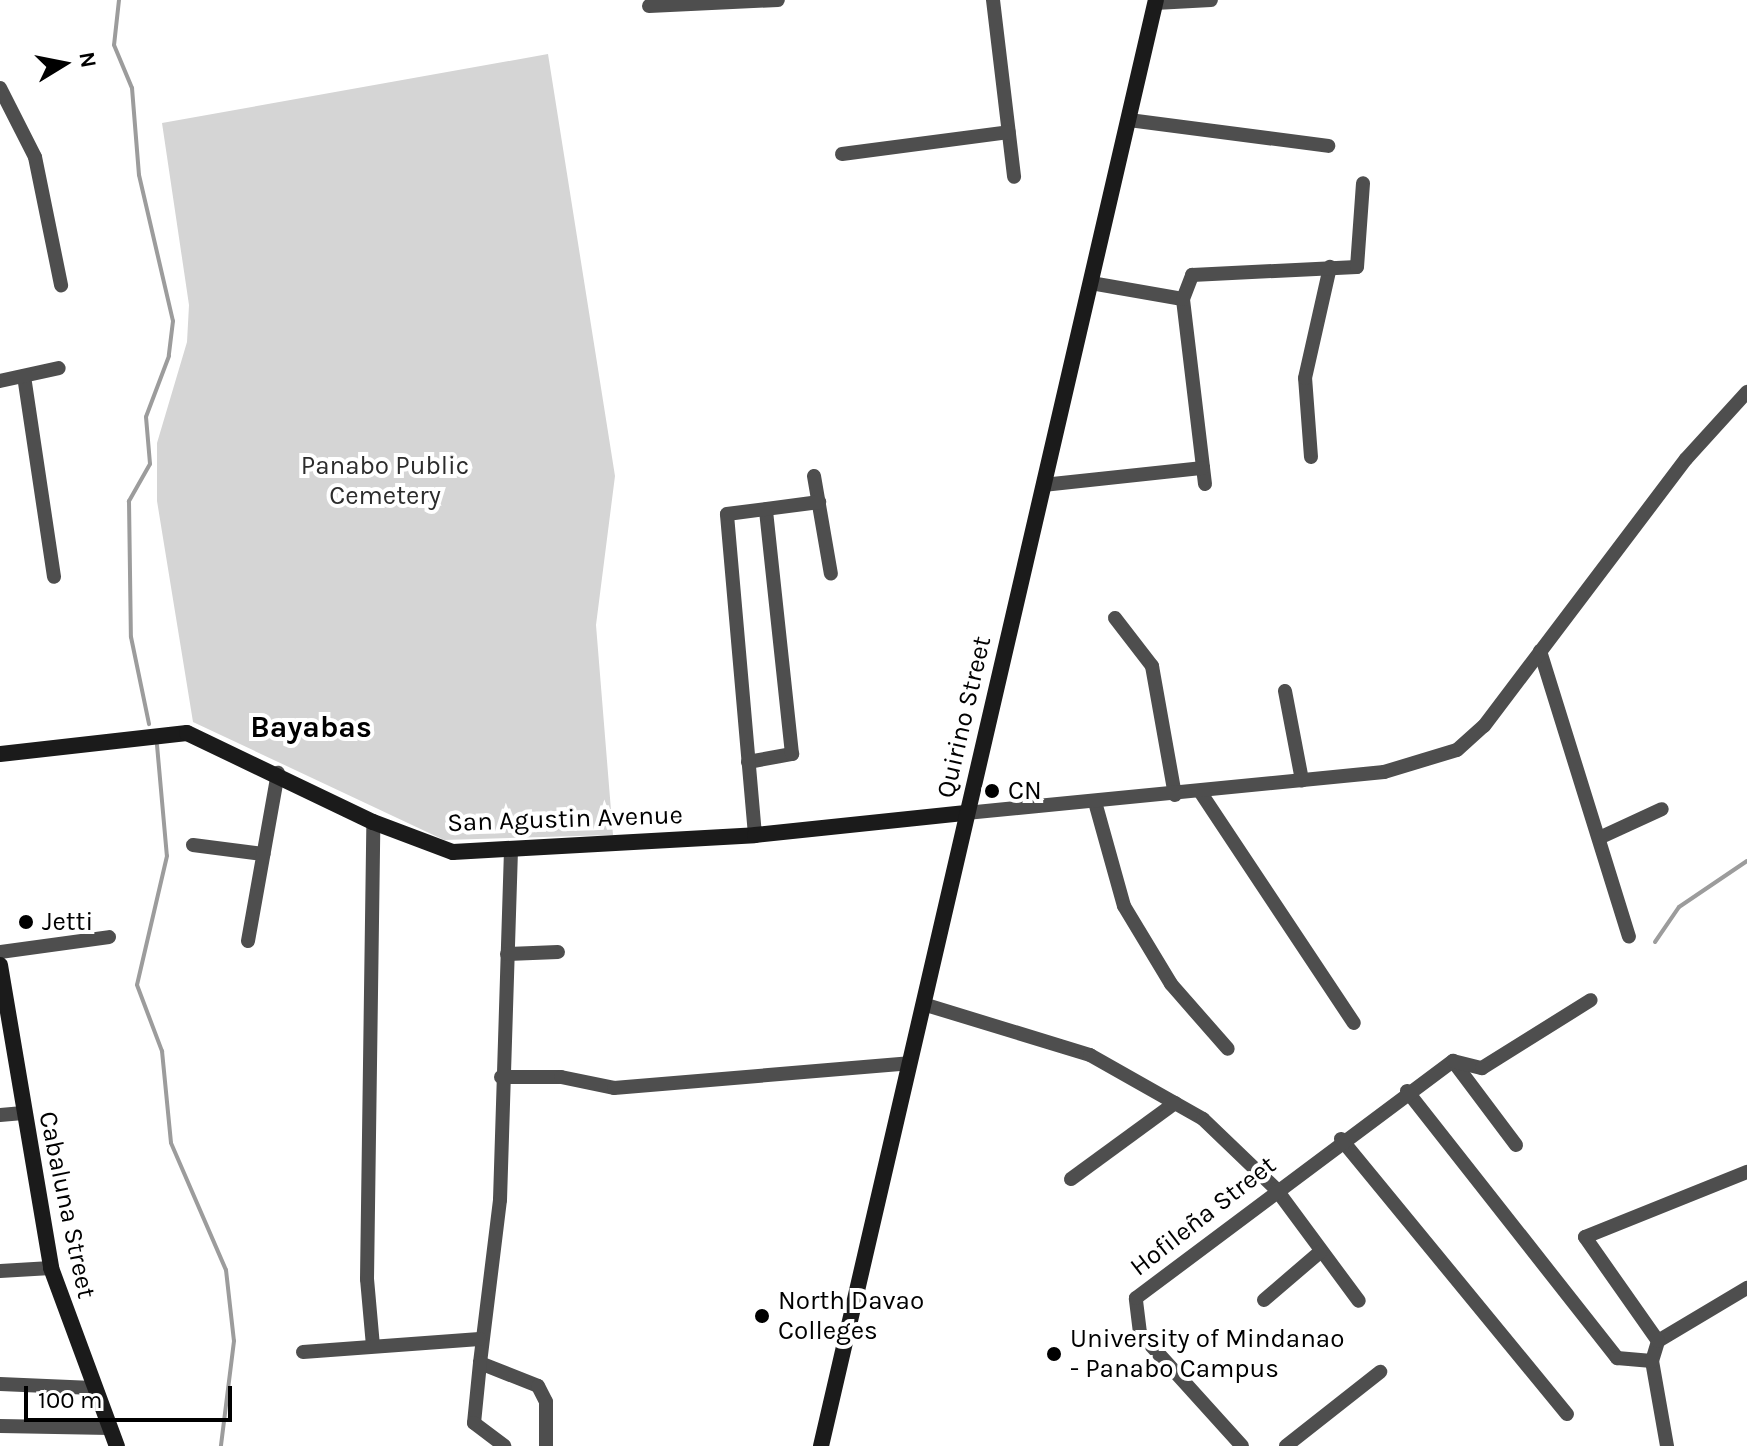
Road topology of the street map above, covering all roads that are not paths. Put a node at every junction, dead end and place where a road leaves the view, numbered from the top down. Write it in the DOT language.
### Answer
graph roads {
  1 [pos="778,0"];
  2 [pos="993,0"];
  3 [pos="1211,0"];
  4 [pos="1155,2"];
  5 [pos="649,6"];
  6 [pos="0,88"];
  7 [pos="1129,120"];
  8 [pos="1009,132"];
  9 [pos="1328,146"];
  10 [pos="842,154"];
  11 [pos="1014,177"];
  12 [pos="1363,183"];
  13 [pos="1330,267"];
  14 [pos="1091,283"];
  15 [pos="61,285"];
  16 [pos="1183,299"];
  17 [pos="59,368"];
  18 [pos="24,376"];
  19 [pos="0,381"];
  20 [pos="1747,392"];
  21 [pos="1311,457"];
  22 [pos="1203,468"];
  23 [pos="814,476"];
  24 [pos="1205,484"];
  25 [pos="1043,485"];
  26 [pos="819,502"];
  27 [pos="766,509"];
  28 [pos="831,574"];
  29 [pos="54,577"];
  30 [pos="1115,618"];
  31 [pos="1540,651"];
  32 [pos="1285,691"];
  33 [pos="0,754"];
  34 [pos="748,762"];
  35 [pos="278,773"];
  36 [pos="1302,780"];
  37 [pos="1201,793"];
  38 [pos="1175,795"];
  39 [pos="1095,802"];
  40 [pos="1662,809"];
  41 [pos="966,813"];
  42 [pos="373,822"];
  43 [pos="755,835"];
  44 [pos="1599,838"];
  45 [pos="193,845"];
  46 [pos="511,850"];
  47 [pos="263,854"];
  48 [pos="1629,936"];
  49 [pos="109,937"];
  50 [pos="248,941"];
  51 [pos="0,952"];
  52 [pos="558,952"];
  53 [pos="507,954"];
  54 [pos="0,965"];
  55 [pos="1591,1000"];
  56 [pos="923,1004"];
  57 [pos="1354,1023"];
  58 [pos="1228,1049"];
  59 [pos="1453,1061"];
  60 [pos="909,1063"];
  61 [pos="501,1077"];
  62 [pos="1407,1091"];
  63 [pos="1175,1103"];
  64 [pos="23,1113"];
  65 [pos="0,1115"];
  66 [pos="1341,1139"];
  67 [pos="1516,1145"];
  68 [pos="1747,1172"];
  69 [pos="1071,1179"];
  70 [pos="1276,1189"];
  71 [pos="1320,1252"];
  72 [pos="51,1268"];
  73 [pos="0,1271"];
  74 [pos="1747,1288"];
  75 [pos="1264,1300"];
  76 [pos="1359,1301"];
  77 [pos="480,1339"];
  78 [pos="1658,1341"];
  79 [pos="373,1346"];
  80 [pos="303,1352"];
  81 [pos="1652,1361"];
  82 [pos="480,1363"];
  83 [pos="1380,1372"];
  84 [pos="0,1384"];
  85 [pos="93,1388"];
  86 [pos="1567,1414"];
  87 [pos="0,1426"];
  88 [pos="110,1428"];
  89 [pos="117,1446"];
  90 [pos="504,1446"];
  91 [pos="546,1446"];
  92 [pos="821,1446"];
  93 [pos="1242,1446"];
  94 [pos="1286,1446"];
  95 [pos="1667,1446"];
  1 -- 5 [label="street"];
  2 -- 8 [label="street"];
  3 -- 4 [label="street"];
  4 -- 7 [label="street, Quirino Street"];
  6 -- 15 [label="street"];
  7 -- 9 [label="street"];
  7 -- 14 [label="street, Quirino Street"];
  8 -- 10 [label="street"];
  8 -- 11 [label="street"];
  12 -- 13 [label="street"];
  13 -- 16 [label="street"];
  13 -- 21 [label="street"];
  14 -- 16 [label="street"];
  14 -- 25 [label="street, Quirino Street"];
  16 -- 22 [label="street"];
  17 -- 18 [label="street"];
  18 -- 19 [label="street"];
  18 -- 29 [label="street"];
  20 -- 31 [label="street"];
  22 -- 24 [label="street"];
  22 -- 25 [label="street"];
  23 -- 26 [label="street"];
  25 -- 41 [label="street, Quirino Street"];
  26 -- 27 [label="street"];
  26 -- 28 [label="street"];
  27 -- 34 [label="street"];
  27 -- 34 [label="street"];
  30 -- 38 [label="street"];
  31 -- 36 [label="street"];
  31 -- 44 [label="street"];
  32 -- 36 [label="street"];
  33 -- 35 [label="street, San Agustin Avenue"];
  34 -- 43 [label="street"];
  35 -- 42 [label="street, San Agustin Avenue"];
  35 -- 47 [label="street"];
  36 -- 37 [label="street"];
  37 -- 38 [label="street"];
  37 -- 57 [label="street"];
  38 -- 39 [label="street"];
  39 -- 41 [label="street"];
  39 -- 58 [label="street"];
  40 -- 44 [label="street"];
  41 -- 43 [label="street, San Agustin Avenue"];
  41 -- 56 [label="street, Quirino Street"];
  42 -- 46 [label="street, San Agustin Avenue"];
  42 -- 79 [label="street"];
  43 -- 46 [label="street, San Agustin Avenue"];
  44 -- 48 [label="street"];
  45 -- 47 [label="street"];
  46 -- 53 [label="street"];
  47 -- 50 [label="street"];
  49 -- 51 [label="street"];
  52 -- 53 [label="street"];
  53 -- 61 [label="street"];
  54 -- 64 [label="street, Cabaluna Street"];
  55 -- 59 [label="street"];
  56 -- 60 [label="street, Quirino Street"];
  56 -- 63 [label="street"];
  59 -- 62 [label="street, Hofileña Street"];
  59 -- 67 [label="street"];
  60 -- 61 [label="street"];
  60 -- 92 [label="street, Quirino Street"];
  61 -- 77 [label="street"];
  62 -- 66 [label="street, Hofileña Street"];
  62 -- 81 [label="street"];
  63 -- 69 [label="street"];
  63 -- 70 [label="street"];
  64 -- 65 [label="street"];
  64 -- 72 [label="street, Cabaluna Street"];
  66 -- 70 [label="street, Hofileña Street"];
  66 -- 86 [label="street"];
  68 -- 78 [label="street"];
  70 -- 71 [label="street"];
  70 -- 93 [label="street, Hofileña Street"];
  71 -- 75 [label="street"];
  71 -- 76 [label="street"];
  72 -- 73 [label="street"];
  72 -- 85 [label="street, Cabaluna Street"];
  74 -- 78 [label="street"];
  77 -- 79 [label="street"];
  77 -- 82 [label="street"];
  78 -- 81 [label="street"];
  79 -- 80 [label="street"];
  81 -- 95 [label="street"];
  82 -- 90 [label="street"];
  82 -- 91 [label="street"];
  83 -- 94 [label="street"];
  84 -- 85 [label="street"];
  85 -- 88 [label="street, Cabaluna Street"];
  87 -- 88 [label="street"];
  88 -- 89 [label="street, Cabaluna Street"];
}
